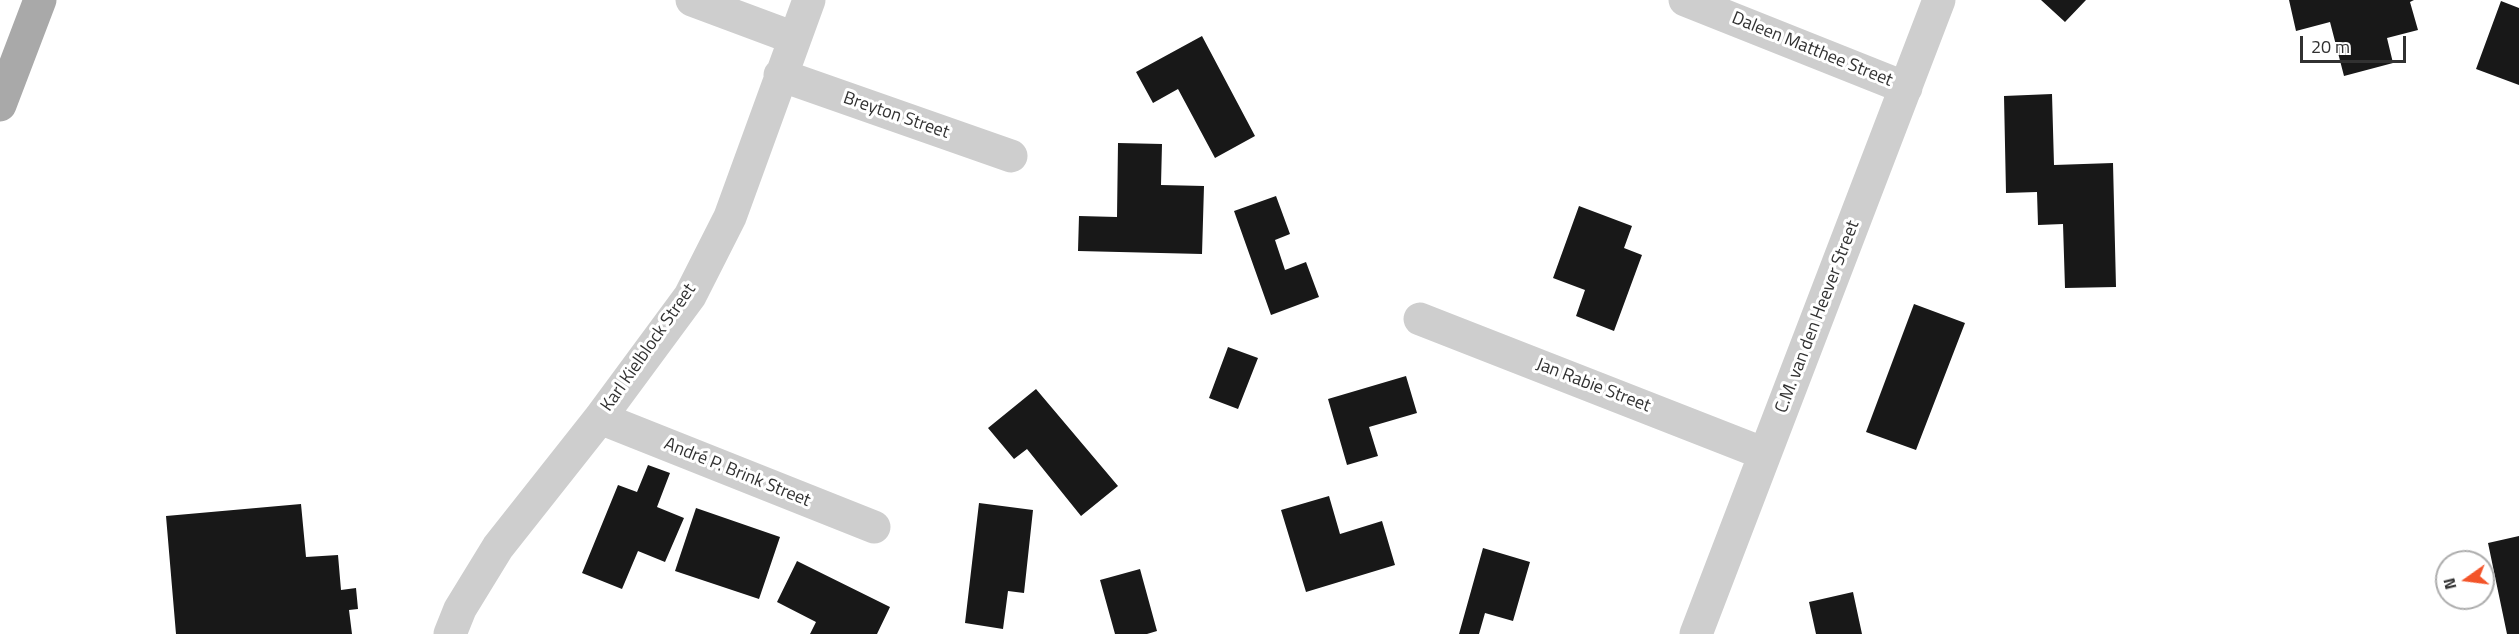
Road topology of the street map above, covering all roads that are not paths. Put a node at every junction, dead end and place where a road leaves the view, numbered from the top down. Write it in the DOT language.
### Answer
graph roads {
  1 [pos="40,0"];
  2 [pos="692,0"];
  3 [pos="809,0"];
  4 [pos="1685,0"];
  5 [pos="1939,0"];
  6 [pos="794,38"];
  7 [pos="780,75"];
  8 [pos="1906,88"];
  9 [pos="0,105"];
  10 [pos="1011,156"];
  11 [pos="1420,319"];
  12 [pos="600,418"];
  13 [pos="1765,454"];
  14 [pos="873,528"];
  15 [pos="450,634"];
  16 [pos="1696,634"];
  1 -- 9 [label="main road"];
  2 -- 6 [label="street"];
  3 -- 6 [label="street, Karl Kielblock Street"];
  4 -- 8 [label="street, Daleen Matthee Street"];
  5 -- 8 [label="street, C.M. van den Heever Street"];
  6 -- 7 [label="street, Karl Kielblock Street"];
  7 -- 10 [label="street, Breyton Street"];
  7 -- 12 [label="street, Karl Kielblock Street"];
  8 -- 13 [label="street, C.M. van den Heever Street"];
  11 -- 13 [label="street, Jan Rabie Street"];
  12 -- 14 [label="street, André P. Brink Street"];
  12 -- 15 [label="street, Karl Kielblock Street"];
  13 -- 16 [label="street, C.M. van den Heever Street"];
}
